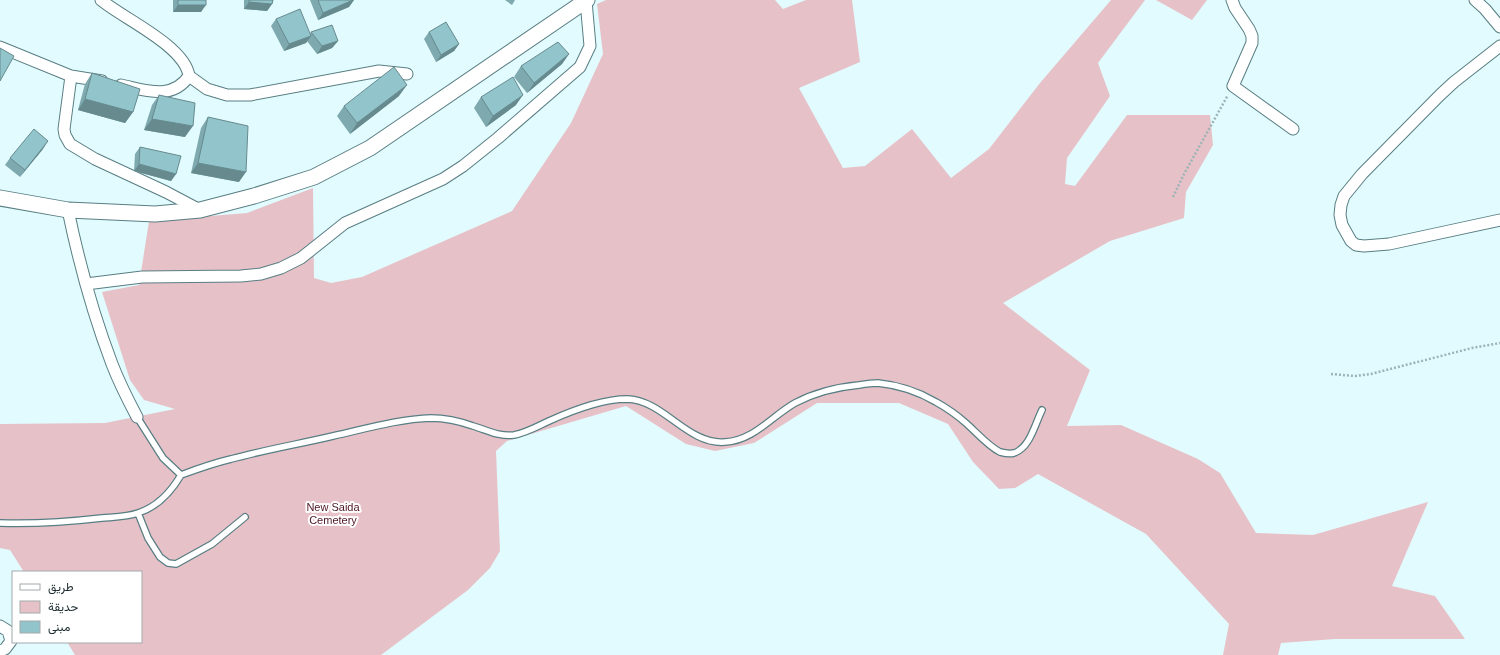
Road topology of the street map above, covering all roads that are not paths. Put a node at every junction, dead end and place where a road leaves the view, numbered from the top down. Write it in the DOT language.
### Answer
graph roads {
  1 [pos="101,0"];
  2 [pos="586,0"];
  3 [pos="1232,0"];
  4 [pos="1475,0"];
  5 [pos="1500,27"];
  6 [pos="1500,46"];
  7 [pos="0,47"];
  8 [pos="407,74"];
  9 [pos="71,76"];
  10 [pos="189,76"];
  11 [pos="1293,129"];
  12 [pos="0,198"];
  13 [pos="68,210"];
  14 [pos="200,210"];
  15 [pos="1500,220"];
  16 [pos="86,284"];
  17 [pos="1042,410"];
  18 [pos="137,417"];
  19 [pos="181,475"];
  20 [pos="138,513"];
  21 [pos="245,517"];
  22 [pos="0,523"];
  23 [pos="0,626"];
  24 [pos="0,651"];
  1 -- 10 [label="street"];
  2 -- 14 [label="street"];
  2 -- 16 [label="street"];
  3 -- 11 [label="street"];
  4 -- 5 [label="street"];
  6 -- 15 [label="street"];
  7 -- 9 [label="street"];
  8 -- 10 [label="street"];
  9 -- 10 [label="street"];
  9 -- 14 [label="street"];
  12 -- 13 [label="street"];
  13 -- 14 [label="street"];
  13 -- 16 [label="street"];
  16 -- 18 [label="street"];
  17 -- 19 [label="lane"];
  18 -- 19 [label="lane"];
  19 -- 20 [label="lane"];
  20 -- 21 [label="lane"];
  20 -- 22 [label="lane"];
  23 -- 24 [label="street"];
}
